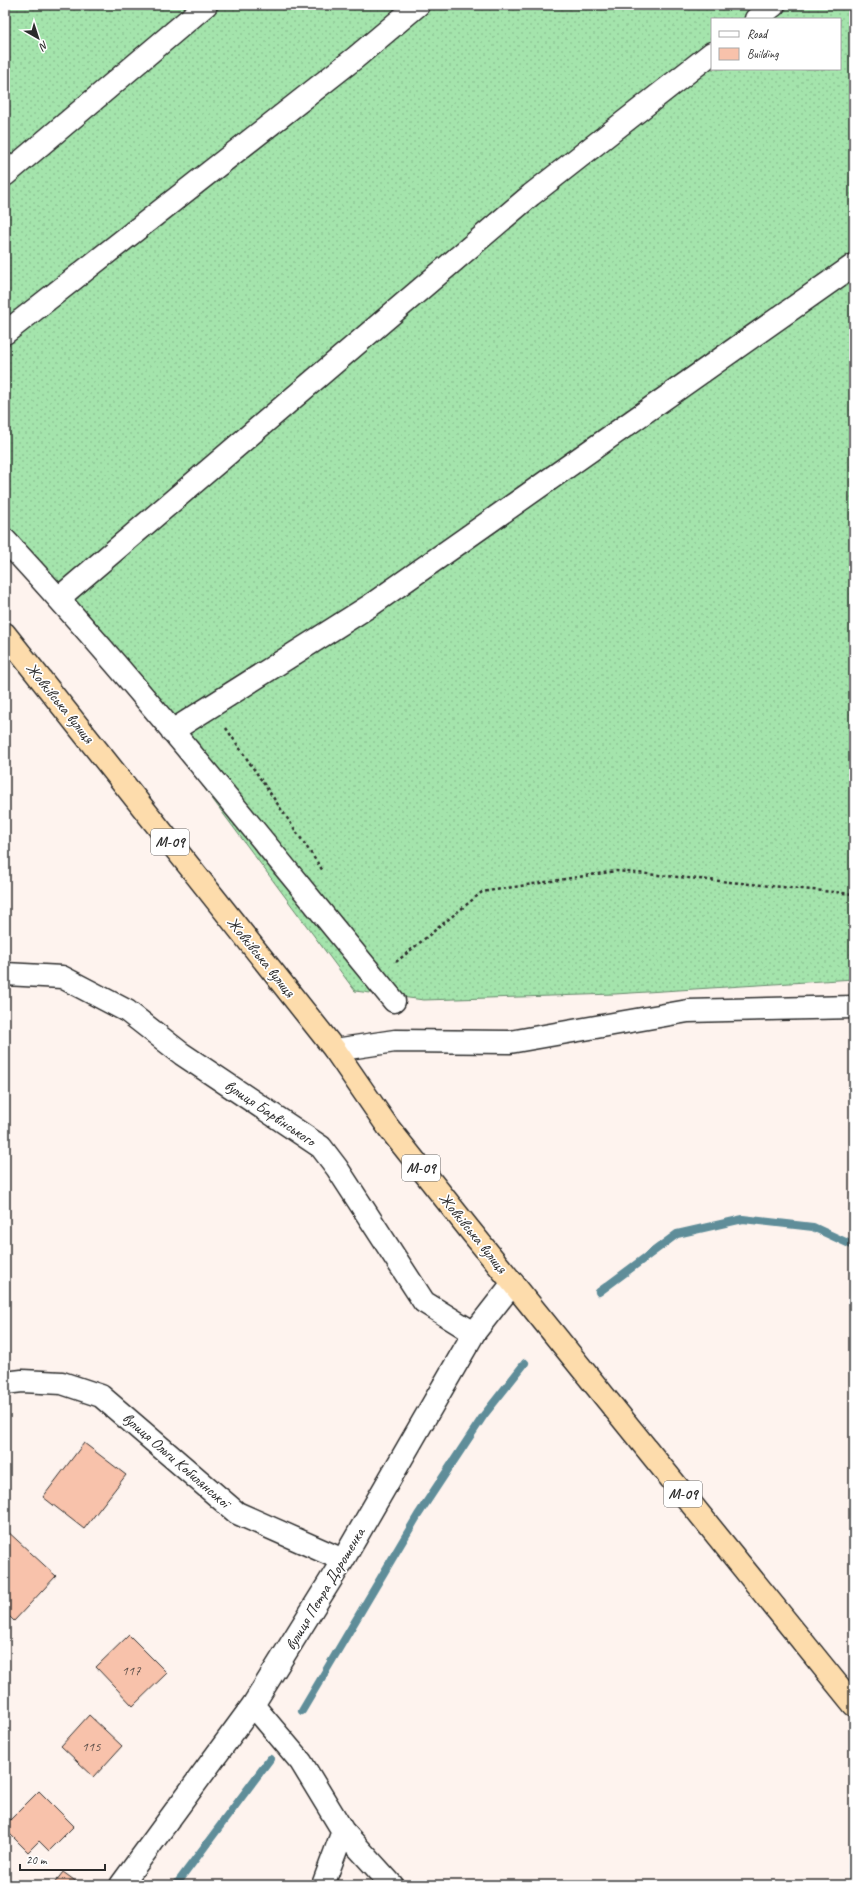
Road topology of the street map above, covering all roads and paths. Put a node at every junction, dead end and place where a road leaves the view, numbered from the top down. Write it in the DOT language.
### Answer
graph roads {
  1 [pos="206,5"];
  2 [pos="418,5"];
  3 [pos="774,5"];
  4 [pos="757,18"];
  5 [pos="711,54"];
  6 [pos="5,175"];
  7 [pos="854,265"];
  8 [pos="5,333"];
  9 [pos="5,540"];
  10 [pos="59,598"];
  11 [pos="5,634"];
  12 [pos="210,706"];
  13 [pos="172,731"];
  14 [pos="324,871"];
  15 [pos="854,894"];
  16 [pos="5,974"];
  17 [pos="394,1001"];
  18 [pos="854,1007"];
  19 [pos="335,1050"];
  20 [pos="513,1282"];
  21 [pos="474,1334"];
  22 [pos="5,1383"];
  23 [pos="343,1560"];
  24 [pos="253,1705"];
  25 [pos="854,1705"];
  26 [pos="343,1831"];
  27 [pos="120,1885"];
  28 [pos="323,1885"];
  29 [pos="392,1885"];
  1 -- 6 [label="street"];
  2 -- 8 [label="street"];
  3 -- 4 [label="street"];
  5 -- 10 [label="street"];
  7 -- 12 [label="street"];
  9 -- 10 [label="street"];
  10 -- 13 [label="street"];
  11 -- 19 [label="highway, Жовківська вулиця / М-09"];
  12 -- 13 [label="street"];
  12 -- 14 [label="path"];
  13 -- 17 [label="street"];
  15 -- 17 [label="path"];
  16 -- 21 [label="street, вулиця Барвінського"];
  18 -- 19 [label="street"];
  19 -- 20 [label="highway, Жовківська вулиця / М-09"];
  20 -- 21 [label="street, вулиця Петра Дорошенка"];
  20 -- 25 [label="highway, М-09"];
  21 -- 23 [label="street, вулиця Петра Дорошенка"];
  22 -- 23 [label="street, вулиця Ольги Кобилянської"];
  23 -- 24 [label="street, вулиця Петра Дорошенка"];
  24 -- 26 [label="street"];
  24 -- 27 [label="street, вулиця Петра Дорошенка"];
  26 -- 28 [label="street"];
  26 -- 29 [label="street"];
}
